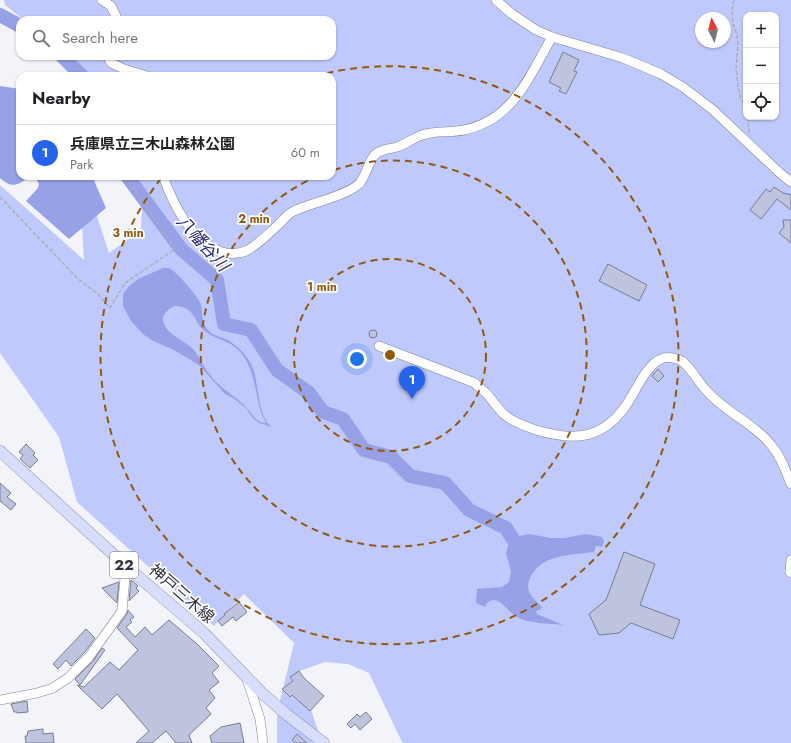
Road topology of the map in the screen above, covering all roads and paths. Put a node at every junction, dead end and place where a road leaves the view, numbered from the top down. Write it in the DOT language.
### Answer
graph roads {
  1 [pos="102,0"];
  2 [pos="496,0"];
  3 [pos="734,0"];
  4 [pos="116,16"];
  5 [pos="552,37"];
  6 [pos="110,60"];
  7 [pos="134,72"];
  8 [pos="743,102"];
  9 [pos="748,120"];
  10 [pos="747,143"];
  11 [pos="127,180"];
  12 [pos="164,180"];
  13 [pos="791,182"];
  14 [pos="0,197"];
  15 [pos="379,346"];
  16 [pos="0,451"];
  17 [pos="791,484"];
  18 [pos="791,560"];
  19 [pos="126,566"];
  20 [pos="791,573"];
  21 [pos="247,680"];
  22 [pos="0,700"];
  23 [pos="263,743"];
  24 [pos="324,743"];
  1 -- 4 [label="street"];
  2 -- 5 [label="street"];
  3 -- 8 [label="path"];
  5 -- 10 [label="street"];
  5 -- 12 [label="street"];
  6 -- 7 [label="street"];
  9 -- 10 [label="path"];
  10 -- 13 [label="street"];
  11 -- 14 [label="path"];
  15 -- 17 [label="street"];
  16 -- 19 [label="main road, 神戸三木線 / 22"];
  18 -- 20 [label="street"];
  19 -- 21 [label="main road, 神戸三木線 / 22"];
  19 -- 22 [label="street"];
  21 -- 23 [label="street"];
  21 -- 24 [label="main road, 神戸三木線 / 22"];
}
